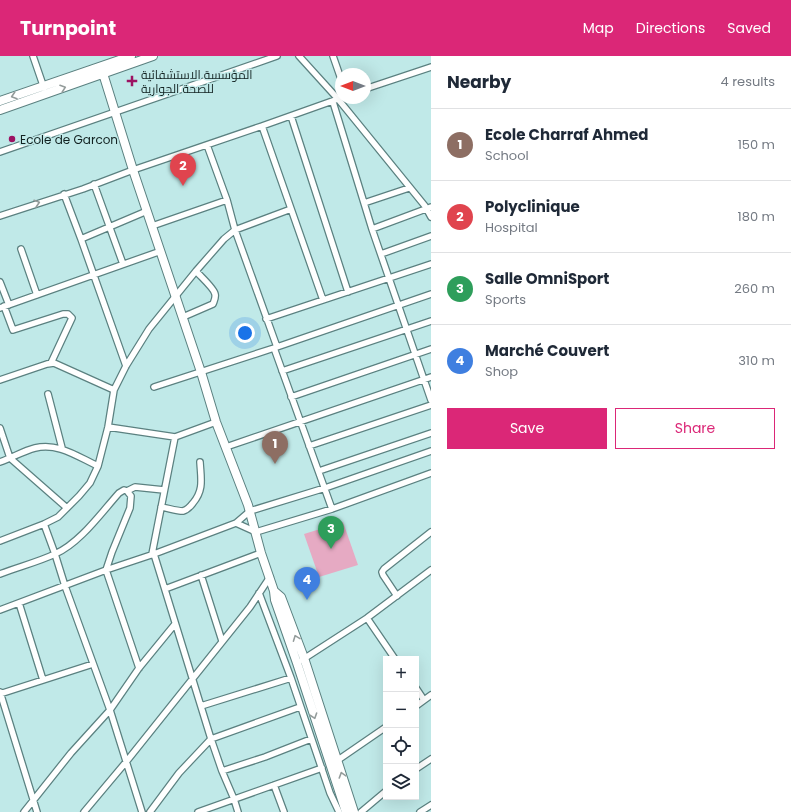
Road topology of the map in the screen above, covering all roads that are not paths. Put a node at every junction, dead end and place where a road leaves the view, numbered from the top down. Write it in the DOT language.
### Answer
graph roads {
  1 [pos="33,56"];
  2 [pos="130,56"];
  3 [pos="153,56"];
  4 [pos="277,56"];
  5 [pos="299,56"];
  6 [pos="332,56"];
  7 [pos="431,67"];
  8 [pos="337,68"];
  9 [pos="102,71"];
  10 [pos="371,87"];
  11 [pos="45,90"];
  12 [pos="335,98"];
  13 [pos="0,101"];
  14 [pos="335,101"];
  15 [pos="338,104"];
  16 [pos="340,104"];
  17 [pos="0,110"];
  18 [pos="115,112"];
  19 [pos="291,116"];
  20 [pos="262,126"];
  21 [pos="207,145"];
  22 [pos="0,152"];
  23 [pos="133,170"];
  24 [pos="94,184"];
  25 [pos="409,188"];
  26 [pos="64,194"];
  27 [pos="227,200"];
  28 [pos="364,203"];
  29 [pos="429,208"];
  30 [pos="291,209"];
  31 [pos="147,211"];
  32 [pos="0,216"];
  33 [pos="431,217"];
  34 [pos="110,226"];
  35 [pos="152,226"];
  36 [pos="372,229"];
  37 [pos="235,230"];
  38 [pos="431,236"];
  39 [pos="81,239"];
  40 [pos="21,249"];
  41 [pos="160,251"];
  42 [pos="381,254"];
  43 [pos="123,264"];
  44 [pos="431,264"];
  45 [pos="196,271"];
  46 [pos="94,275"];
  47 [pos="389,278"];
  48 [pos="0,282"];
  49 [pos="348,292"];
  50 [pos="431,294"];
  51 [pos="37,295"];
  52 [pos="176,296"];
  53 [pos="323,300"];
  54 [pos="398,305"];
  55 [pos="4,306"];
  56 [pos="183,317"];
  57 [pos="266,319"];
  58 [pos="431,321"];
  59 [pos="407,330"];
  60 [pos="275,348"];
  61 [pos="431,349"];
  62 [pos="415,354"];
  63 [pos="51,363"];
  64 [pos="126,366"];
  65 [pos="282,371"];
  66 [pos="201,372"];
  67 [pos="431,378"];
  68 [pos="0,380"];
  69 [pos="424,380"];
  70 [pos="154,388"];
  71 [pos="114,390"];
  72 [pos="48,394"];
  73 [pos="291,397"];
  74 [pos="431,400"];
  75 [pos="431,405"];
  76 [pos="216,422"];
  77 [pos="300,423"];
  78 [pos="108,427"];
  79 [pos="0,428"];
  80 [pos="431,433"];
  81 [pos="175,437"];
  82 [pos="309,446"];
  83 [pos="226,447"];
  84 [pos="62,448"];
  85 [pos="431,451"];
  86 [pos="10,458"];
  87 [pos="0,462"];
  88 [pos="200,462"];
  89 [pos="98,466"];
  90 [pos="319,471"];
  91 [pos="431,474"];
  92 [pos="325,488"];
  93 [pos="164,490"];
  94 [pos="127,491"];
  95 [pos="161,507"];
  96 [pos="67,508"];
  97 [pos="332,509"];
  98 [pos="250,511"];
  99 [pos="236,523"];
  100 [pos="44,524"];
  101 [pos="256,532"];
  102 [pos="431,532"];
  103 [pos="0,540"];
  104 [pos="261,553"];
  105 [pos="55,554"];
  106 [pos="153,554"];
  107 [pos="106,570"];
  108 [pos="431,570"];
  109 [pos="0,574"];
  110 [pos="201,575"];
  111 [pos="270,577"];
  112 [pos="65,586"];
  113 [pos="165,589"];
  114 [pos="259,593"];
  115 [pos="396,596"];
  116 [pos="19,603"];
  117 [pos="0,610"];
  118 [pos="367,618"];
  119 [pos="175,624"];
  120 [pos="222,641"];
  121 [pos="394,656"];
  122 [pos="301,661"];
  123 [pos="93,664"];
  124 [pos="140,668"];
  125 [pos="291,678"];
  126 [pos="43,680"];
  127 [pos="192,680"];
  128 [pos="419,692"];
  129 [pos="0,693"];
  130 [pos="431,695"];
  131 [pos="313,698"];
  132 [pos="424,700"];
  133 [pos="419,704"];
  134 [pos="201,706"];
  135 [pos="300,708"];
  136 [pos="110,710"];
  137 [pos="385,728"];
  138 [pos="211,739"];
  139 [pos="311,739"];
  140 [pos="431,758"];
  141 [pos="338,760"];
  142 [pos="126,762"];
  143 [pos="322,768"];
  144 [pos="419,768"];
  145 [pos="222,771"];
  146 [pos="274,786"];
  147 [pos="383,794"];
  148 [pos="234,799"];
  149 [pos="34,800"];
  150 [pos="431,805"];
  151 [pos="24,812"];
  152 [pos="37,812"];
  153 [pos="84,812"];
  154 [pos="142,812"];
  155 [pos="150,812"];
  156 [pos="198,812"];
  157 [pos="238,812"];
  158 [pos="284,812"];
  159 [pos="339,812"];
  160 [pos="346,812"];
  161 [pos="354,812"];
  162 [pos="361,812"];
  163 [pos="420,812"];
  1 -- 11 [label="street"];
  2 -- 9 [label="street"];
  3 -- 9 [label="street"];
  4 -- 18 [label="street"];
  5 -- 12 [label="street"];
  6 -- 8 [label="street"];
  7 -- 10 [label="street"];
  9 -- 11 [label="street"];
  9 -- 18 [label="street"];
  11 -- 13 [label="street, one-way"];
  11 -- 17 [label="street"];
  14 -- 19 [label="street"];
  15 -- 28 [label="street"];
  16 -- 25 [label="street"];
  18 -- 22 [label="street"];
  18 -- 23 [label="street"];
  19 -- 20 [label="street"];
  19 -- 49 [label="street"];
  20 -- 21 [label="street"];
  20 -- 30 [label="street"];
  21 -- 23 [label="street"];
  21 -- 27 [label="street"];
  23 -- 24 [label="street"];
  23 -- 31 [label="street"];
  24 -- 26 [label="street"];
  24 -- 34 [label="street"];
  25 -- 28 [label="street"];
  25 -- 29 [label="street"];
  32 -- 26 [label="street, one-way"];
  26 -- 39 [label="street"];
  27 -- 35 [label="street"];
  27 -- 37 [label="street"];
  28 -- 36 [label="street"];
  29 -- 33 [label="street"];
  29 -- 36 [label="street"];
  30 -- 37 [label="street"];
  30 -- 53 [label="street"];
  31 -- 34 [label="street"];
  31 -- 35 [label="street"];
  34 -- 39 [label="street"];
  34 -- 43 [label="street"];
  35 -- 41 [label="street"];
  36 -- 42 [label="street"];
  37 -- 45 [label="street"];
  37 -- 57 [label="street"];
  38 -- 42 [label="street"];
  39 -- 46 [label="street"];
  40 -- 51 [label="street"];
  41 -- 43 [label="street"];
  41 -- 52 [label="street"];
  42 -- 47 [label="street"];
  43 -- 46 [label="street"];
  44 -- 47 [label="street"];
  45 -- 52 [label="street"];
  45 -- 56 [label="street"];
  46 -- 51 [label="street"];
  46 -- 64 [label="street"];
  47 -- 49 [label="street"];
  47 -- 54 [label="street"];
  48 -- 55 [label="street"];
  49 -- 53 [label="street"];
  50 -- 54 [label="street"];
  51 -- 55 [label="street"];
  52 -- 56 [label="street"];
  52 -- 64 [label="street"];
  53 -- 57 [label="street"];
  54 -- 59 [label="street"];
  54 -- 60 [label="street"];
  55 -- 63 [label="street"];
  56 -- 66 [label="street"];
  57 -- 60 [label="street"];
  58 -- 59 [label="street"];
  59 -- 62 [label="street"];
  59 -- 65 [label="street"];
  60 -- 65 [label="street"];
  60 -- 66 [label="street"];
  61 -- 62 [label="street"];
  62 -- 69 [label="street"];
  62 -- 73 [label="street"];
  63 -- 68 [label="street"];
  63 -- 71 [label="street"];
  64 -- 71 [label="street"];
  65 -- 73 [label="street"];
  66 -- 70 [label="street"];
  66 -- 76 [label="street"];
  67 -- 69 [label="street"];
  69 -- 74 [label="street"];
  69 -- 77 [label="street"];
  71 -- 78 [label="street"];
  72 -- 84 [label="street"];
  73 -- 77 [label="street"];
  75 -- 82 [label="street"];
  76 -- 81 [label="street"];
  76 -- 83 [label="street"];
  77 -- 82 [label="street"];
  77 -- 83 [label="street"];
  78 -- 81 [label="street"];
  78 -- 89 [label="street"];
  79 -- 86 [label="street"];
  80 -- 90 [label="street"];
  81 -- 93 [label="street"];
  82 -- 90 [label="street"];
  83 -- 98 [label="street"];
  84 -- 86 [label="street"];
  84 -- 89 [label="street"];
  85 -- 92 [label="street"];
  86 -- 87 [label="street"];
  86 -- 96 [label="street"];
  88 -- 95 [label="street"];
  89 -- 96 [label="street"];
  90 -- 92 [label="street"];
  91 -- 97 [label="street"];
  92 -- 97 [label="street"];
  92 -- 98 [label="street"];
  93 -- 94 [label="street"];
  93 -- 95 [label="street"];
  94 -- 105 [label="street"];
  94 -- 107 [label="street"];
  95 -- 106 [label="street"];
  96 -- 100 [label="street"];
  97 -- 101 [label="street"];
  98 -- 99 [label="street"];
  98 -- 101 [label="street"];
  99 -- 101 [label="street"];
  99 -- 106 [label="street"];
  100 -- 103 [label="street"];
  100 -- 105 [label="street"];
  101 -- 104 [label="street"];
  102 -- 115 [label="street"];
  104 -- 110 [label="street"];
  104 -- 111 [label="street"];
  105 -- 109 [label="street"];
  105 -- 112 [label="street"];
  106 -- 107 [label="street"];
  106 -- 113 [label="street"];
  107 -- 112 [label="street"];
  107 -- 124 [label="street"];
  108 -- 115 [label="street"];
  110 -- 113 [label="street"];
  110 -- 120 [label="street"];
  111 -- 114 [label="street"];
  111 -- 122 [label="street"];
  112 -- 116 [label="street"];
  112 -- 123 [label="street"];
  113 -- 119 [label="street"];
  114 -- 120 [label="street"];
  114 -- 125 [label="street"];
  115 -- 118 [label="street"];
  116 -- 117 [label="street"];
  116 -- 126 [label="street"];
  118 -- 121 [label="street"];
  118 -- 122 [label="street"];
  119 -- 124 [label="street"];
  119 -- 127 [label="street"];
  120 -- 127 [label="street"];
  122 -- 131 [label="street"];
  123 -- 126 [label="street"];
  123 -- 136 [label="street"];
  124 -- 136 [label="street"];
  125 -- 134 [label="street"];
  125 -- 135 [label="street"];
  126 -- 129 [label="street"];
  127 -- 134 [label="street"];
  127 -- 142 [label="street"];
  128 -- 132 [label="street"];
  129 -- 149 [label="street"];
  130 -- 132 [label="street"];
  131 -- 141 [label="street"];
  131 -- 160 [label="street, one-way"];
  132 -- 133 [label="street"];
  134 -- 138 [label="street"];
  135 -- 138 [label="street"];
  135 -- 139 [label="street"];
  136 -- 142 [label="street"];
  136 -- 149 [label="street"];
  137 -- 141 [label="street"];
  138 -- 145 [label="street"];
  138 -- 155 [label="street"];
  139 -- 143 [label="street"];
  139 -- 145 [label="street"];
  140 -- 144 [label="street"];
  161 -- 141 [label="street, one-way"];
  142 -- 153 [label="street"];
  142 -- 154 [label="street"];
  143 -- 146 [label="street"];
  143 -- 159 [label="street"];
  145 -- 148 [label="street"];
  146 -- 148 [label="street"];
  146 -- 158 [label="street"];
  147 -- 162 [label="street"];
  148 -- 156 [label="street"];
  148 -- 157 [label="street"];
  149 -- 151 [label="street"];
  149 -- 152 [label="street"];
  150 -- 163 [label="street"];
}
